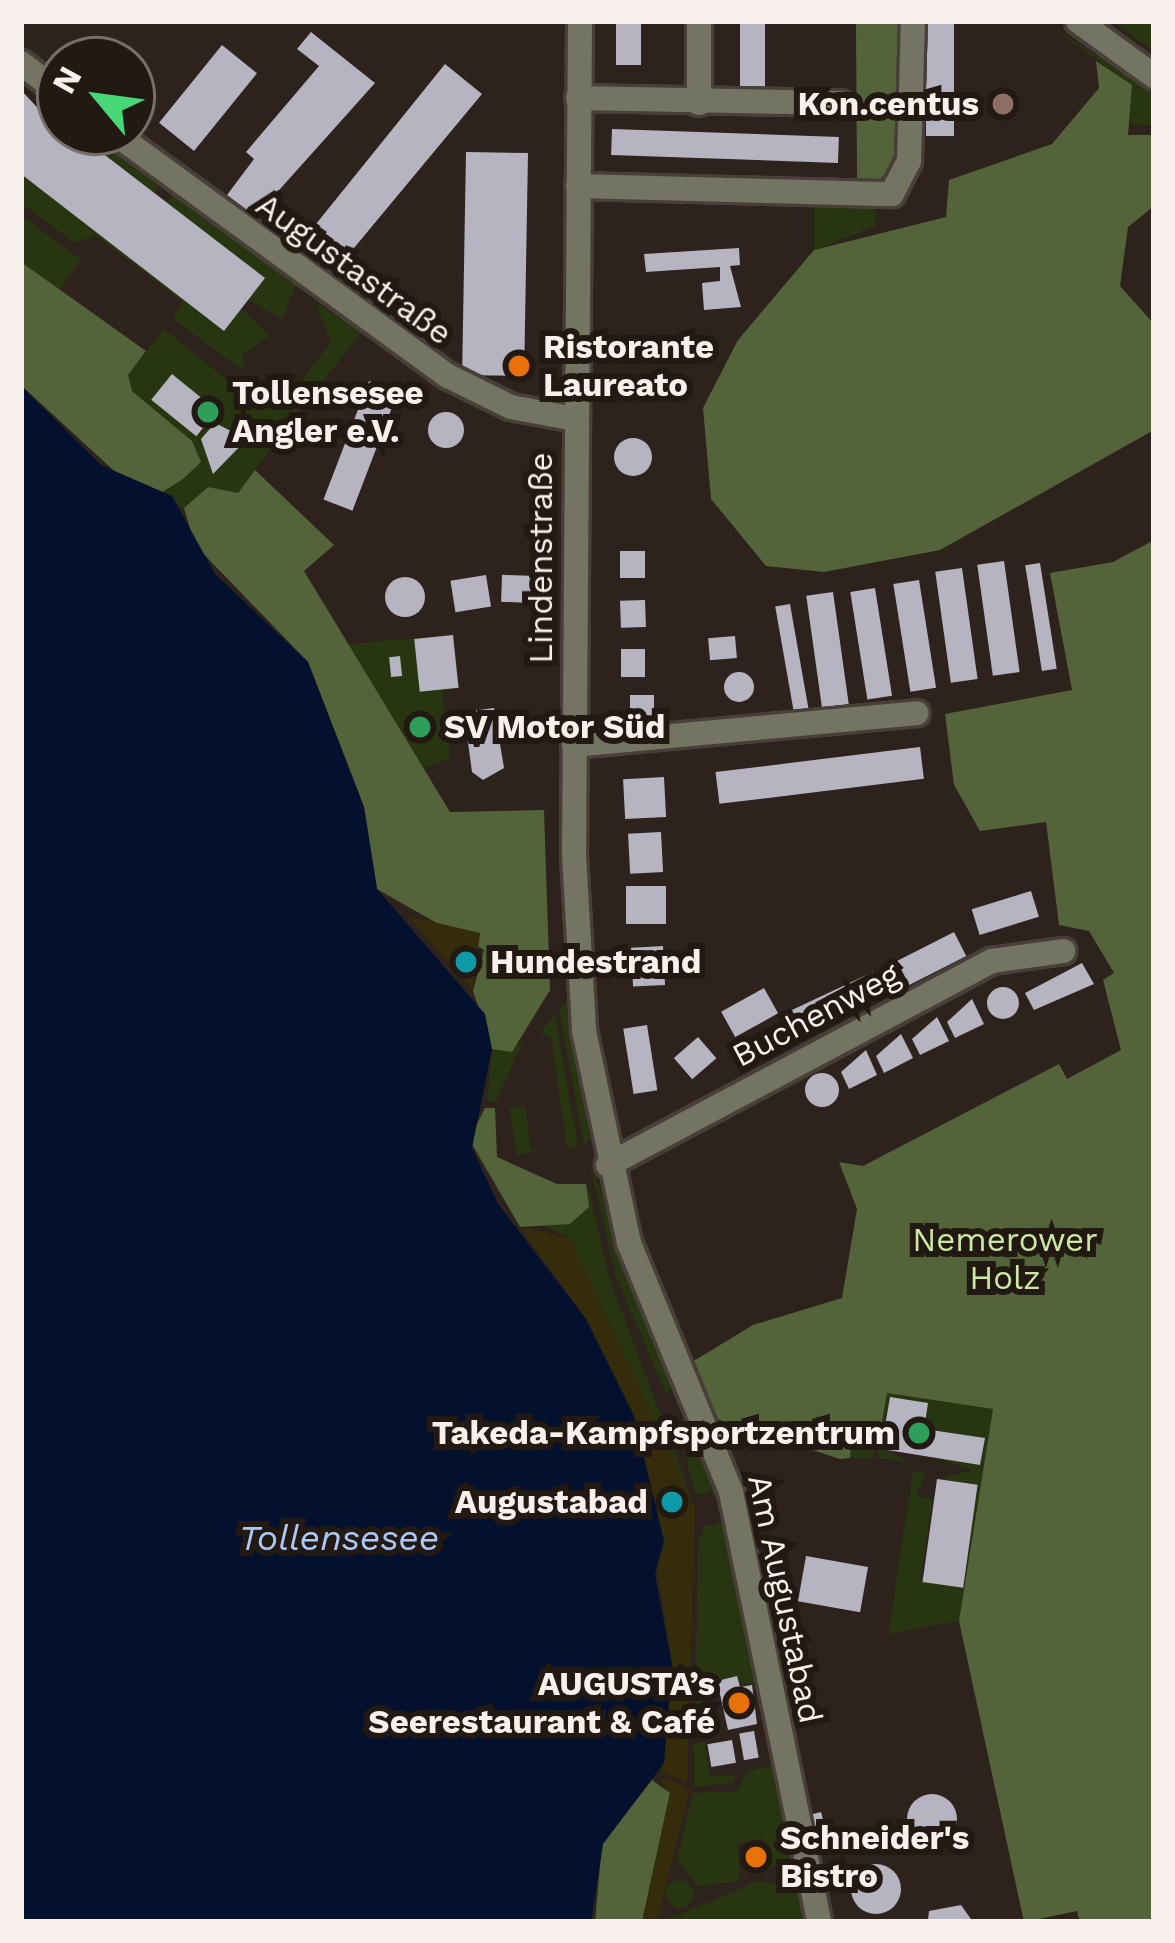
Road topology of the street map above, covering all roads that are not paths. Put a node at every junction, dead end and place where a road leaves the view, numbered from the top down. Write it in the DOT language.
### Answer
graph roads {
  1 [pos="580,21"];
  2 [pos="699,21"];
  3 [pos="914,21"];
  4 [pos="1078,21"];
  5 [pos="1154,76"];
  6 [pos="578,98"];
  7 [pos="699,103"];
  8 [pos="840,103"];
  9 [pos="146,156"];
  10 [pos="578,186"];
  11 [pos="575,418"];
  12 [pos="916,713"];
  13 [pos="574,745"];
  14 [pos="1063,951"];
  15 [pos="608,1165"];
  16 [pos="819,1922"];
  1 -- 6 [label="street, Lindenstraße"];
  2 -- 7 [label="street"];
  3 -- 10 [label="street"];
  4 -- 5 [label="street"];
  6 -- 7 [label="street"];
  6 -- 10 [label="street, Lindenstraße"];
  7 -- 8 [label="street"];
  9 -- 11 [label="street, Augustastraße"];
  10 -- 11 [label="street, Lindenstraße"];
  11 -- 13 [label="street, Lindenstraße"];
  12 -- 13 [label="street"];
  13 -- 15 [label="street, Lindenstraße"];
  14 -- 15 [label="street, Buchenweg"];
  15 -- 16 [label="street, Am Augustabad"];
}
